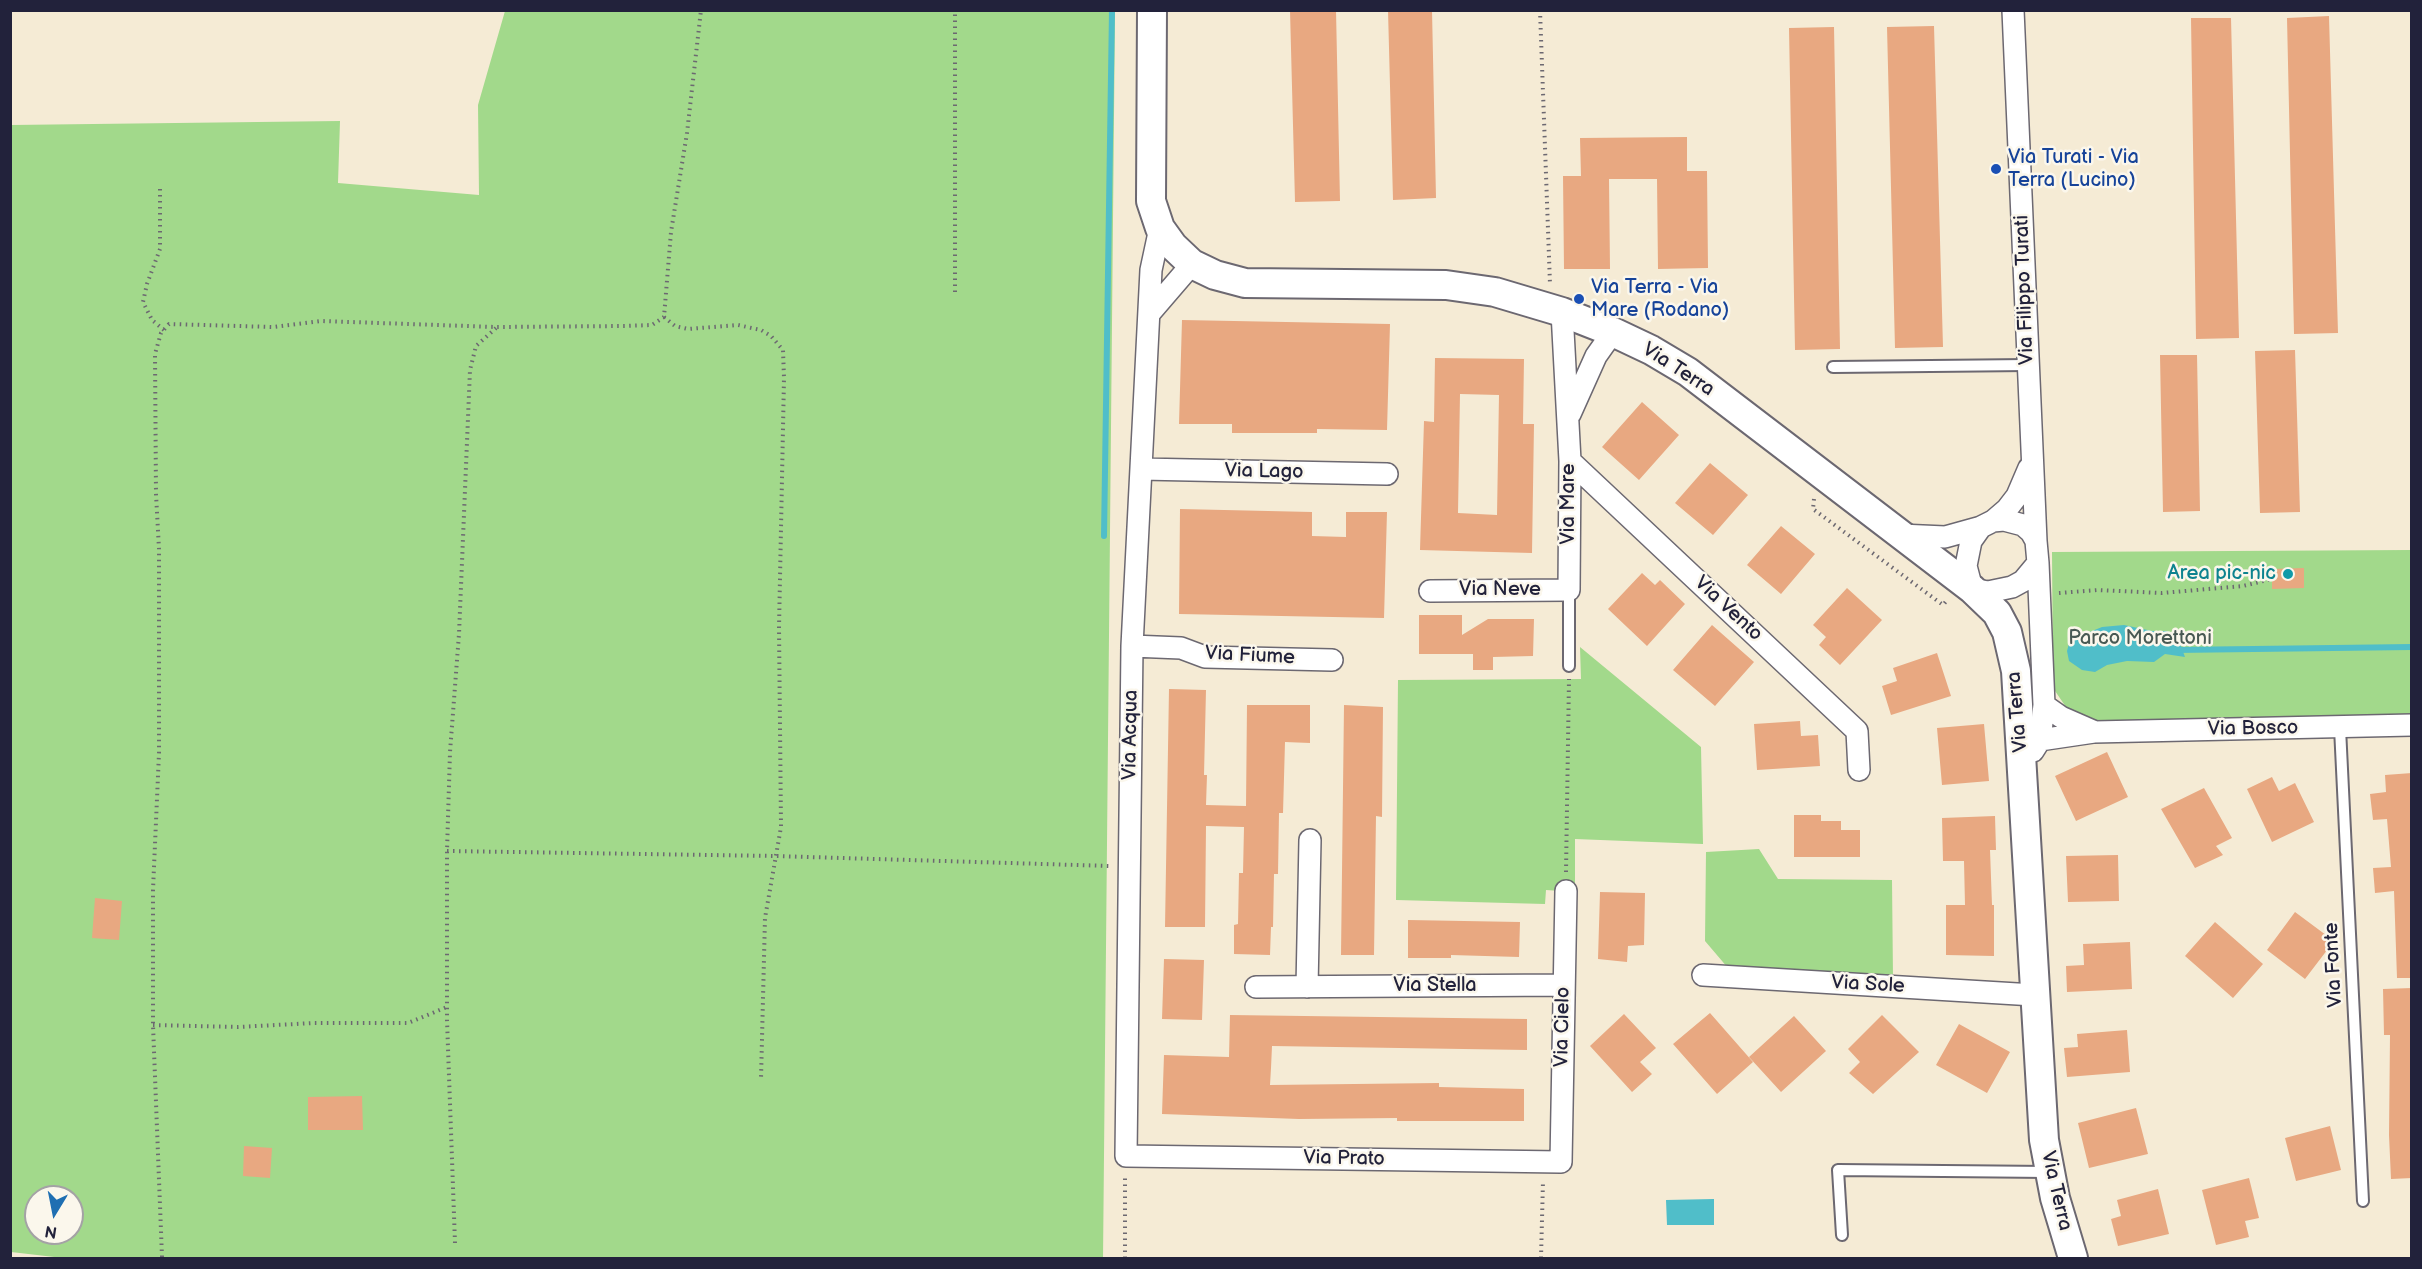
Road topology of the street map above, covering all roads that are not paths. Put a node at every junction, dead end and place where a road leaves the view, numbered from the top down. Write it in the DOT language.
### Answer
graph roads {
  1 [pos="1152,10"];
  2 [pos="2013,10"];
  3 [pos="1160,228"];
  4 [pos="1192,264"];
  5 [pos="1553,309"];
  6 [pos="1149,314"];
  7 [pos="1613,332"];
  8 [pos="2028,365"];
  9 [pos="1833,366"];
  10 [pos="1568,417"];
  11 [pos="1570,460"];
  12 [pos="2032,462"];
  13 [pos="1141,469"];
  14 [pos="1387,474"];
  15 [pos="1987,524"];
  16 [pos="1900,535"];
  17 [pos="2036,541"];
  18 [pos="2038,563"];
  19 [pos="1569,590"];
  20 [pos="1430,591"];
  21 [pos="1962,592"];
  22 [pos="1132,646"];
  23 [pos="1332,660"];
  24 [pos="1569,666"];
  25 [pos="2044,705"];
  26 [pos="2412,725"];
  27 [pos="2340,728"];
  28 [pos="2094,732"];
  29 [pos="2040,740"];
  30 [pos="2023,763"];
  31 [pos="1859,770"];
  32 [pos="1310,840"];
  33 [pos="1566,891"];
  34 [pos="1703,975"];
  35 [pos="1563,985"];
  36 [pos="1256,987"];
  37 [pos="1307,987"];
  38 [pos="2034,995"];
  39 [pos="1126,1156"];
  40 [pos="1552,1162"];
  41 [pos="2049,1172"];
  42 [pos="2363,1202"];
  43 [pos="1842,1235"];
  44 [pos="2073,1258"];
  1 -- 3 [label="street"];
  2 -- 8 [label="street, Via Filippo Turati"];
  3 -- 4 [label="street, Via Terra"];
  3 -- 6 [label="street, Via Acqua"];
  4 -- 5 [label="street, Via Terra"];
  4 -- 6 [label="street"];
  5 -- 7 [label="street, Via Terra"];
  5 -- 10 [label="street, Via Mare"];
  6 -- 13 [label="street, Via Acqua"];
  7 -- 10 [label="street, Via Mare"];
  7 -- 16 [label="street, Via Terra"];
  8 -- 9 [label="lane"];
  8 -- 12 [label="street, Via Filippo Turati"];
  10 -- 11 [label="street, Via Mare"];
  11 -- 19 [label="street, Via Mare"];
  11 -- 31 [label="street, Via Vento"];
  12 -- 15 [label="street, Via Filippo Turati"];
  12 -- 17 [label="street, Via Filippo Turati"];
  13 -- 14 [label="street, Via Lago"];
  13 -- 22 [label="street, Via Acqua"];
  15 -- 16 [label="street, Via Filippo Turati"];
  15 -- 17 [label="street"];
  15 -- 21 [label="street"];
  16 -- 21 [label="street, Via Terra"];
  17 -- 18 [label="street"];
  18 -- 21 [label="street"];
  18 -- 25 [label="street, Via Terra"];
  19 -- 20 [label="street, Via Neve"];
  19 -- 24 [label="lane"];
  21 -- 30 [label="street, Via Terra"];
  22 -- 23 [label="street, Via Fiume"];
  22 -- 39 [label="street, Via Acqua"];
  25 -- 28 [label="street, Via Bosco"];
  25 -- 29 [label="street, Via Terra"];
  26 -- 27 [label="street, Via Bosco"];
  27 -- 28 [label="street, Via Bosco"];
  27 -- 42 [label="lane, Via Fonte"];
  28 -- 29 [label="street, Via Bosco"];
  29 -- 30 [label="street, Via Terra"];
  30 -- 38 [label="street, Via Terra"];
  32 -- 37 [label="street"];
  33 -- 35 [label="street, Via Cielo"];
  34 -- 38 [label="street, Via Sole"];
  35 -- 37 [label="street, Via Stella"];
  35 -- 40 [label="street, Via Cielo"];
  36 -- 37 [label="street, Via Stella"];
  38 -- 41 [label="street, Via Terra"];
  39 -- 40 [label="street, Via Prato"];
  41 -- 43 [label="lane"];
  41 -- 44 [label="street, Via Terra"];
}
